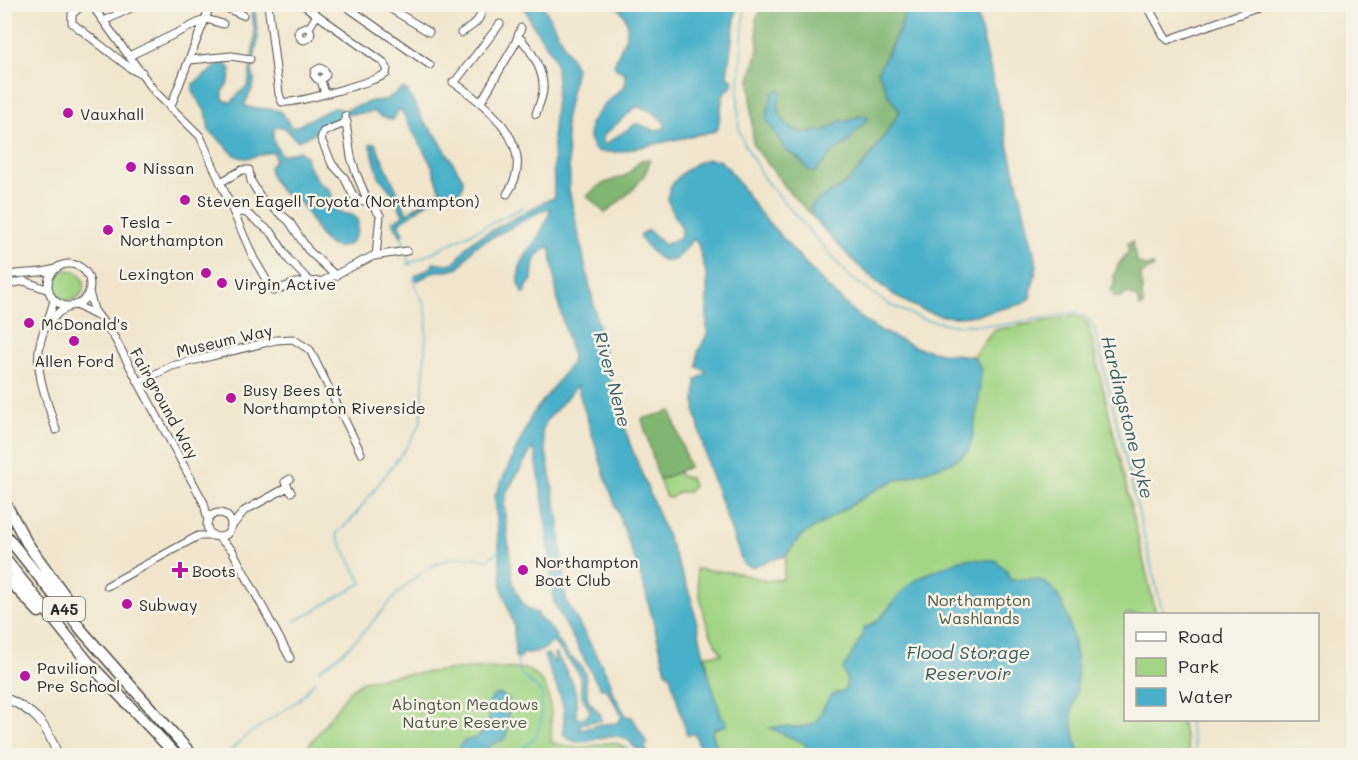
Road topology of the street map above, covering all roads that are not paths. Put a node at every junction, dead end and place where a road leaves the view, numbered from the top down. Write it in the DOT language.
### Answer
graph roads {
  1 [pos="84,4"];
  2 [pos="91,4"];
  3 [pos="139,4"];
  4 [pos="211,4"];
  5 [pos="217,4"];
  6 [pos="268,4"];
  7 [pos="302,4"];
  8 [pos="343,4"];
  9 [pos="383,4"];
  10 [pos="482,4"];
  11 [pos="1268,4"];
  12 [pos="10,5"];
  13 [pos="4,9"];
  14 [pos="1150,10"];
  15 [pos="243,15"];
  16 [pos="317,15"];
  17 [pos="206,19"];
  18 [pos="104,21"];
  19 [pos="223,24"];
  20 [pos="500,24"];
  21 [pos="309,28"];
  22 [pos="521,28"];
  23 [pos="429,32"];
  24 [pos="461,33"];
  25 [pos="518,36"];
  26 [pos="129,56"];
  27 [pos="250,58"];
  28 [pos="190,60"];
  29 [pos="430,65"];
  30 [pos="142,72"];
  31 [pos="321,80"];
  32 [pos="325,94"];
  33 [pos="481,102"];
  34 [pos="170,108"];
  35 [pos="536,114"];
  36 [pos="221,182"];
  37 [pos="507,194"];
  38 [pos="369,202"];
  39 [pos="234,213"];
  40 [pos="407,251"];
  41 [pos="375,256"];
  42 [pos="56,268"];
  43 [pos="4,276"];
  44 [pos="336,276"];
  45 [pos="311,283"];
  46 [pos="4,285"];
  47 [pos="49,290"];
  48 [pos="89,292"];
  49 [pos="54,300"];
  50 [pos="74,306"];
  51 [pos="99,318"];
  52 [pos="48,325"];
  53 [pos="139,382"];
  54 [pos="56,430"];
  55 [pos="361,453"];
  56 [pos="290,486"];
  57 [pos="4,501"];
  58 [pos="204,503"];
  59 [pos="244,511"];
  60 [pos="221,513"];
  61 [pos="207,523"];
  62 [pos="230,530"];
  63 [pos="4,533"];
  64 [pos="198,536"];
  65 [pos="215,537"];
  66 [pos="232,550"];
  67 [pos="4,558"];
  68 [pos="4,575"];
  69 [pos="107,586"];
  70 [pos="290,657"];
  71 [pos="88,662"];
  72 [pos="126,683"];
  73 [pos="4,697"];
  74 [pos="58,756"];
  75 [pos="177,756"];
  76 [pos="193,756"];
  1 -- 30 [label="street"];
  2 -- 18 [label="street"];
  3 -- 18 [label="street"];
  4 -- 17 [label="street"];
  5 -- 15 [label="street"];
  6 -- 32 [label="street"];
  7 -- 16 [label="street"];
  8 -- 29 [label="street"];
  9 -- 23 [label="street"];
  10 -- 24 [label="street"];
  11 -- 14 [label="street"];
  12 -- 13 [label="street"];
  16 -- 21 [label="street"];
  16 -- 32 [label="street"];
  17 -- 19 [label="street"];
  17 -- 26 [label="street"];
  17 -- 28 [label="street"];
  18 -- 26 [label="street"];
  20 -- 33 [label="street"];
  22 -- 25 [label="street"];
  25 -- 33 [label="street"];
  25 -- 35 [label="street"];
  26 -- 30 [label="street"];
  27 -- 28 [label="street"];
  28 -- 34 [label="street"];
  30 -- 34 [label="street"];
  31 -- 32 [label="street"];
  33 -- 37 [label="street"];
  34 -- 36 [label="street"];
  36 -- 39 [label="street"];
  36 -- 44 [label="street"];
  38 -- 38 [label="street"];
  38 -- 41 [label="street"];
  39 -- 45 [label="street"];
  39 -- 45 [label="street"];
  40 -- 41 [label="street"];
  41 -- 44 [label="street"];
  42 -- 43 [label="street"];
  42 -- 47 [label="street"];
  42 -- 48 [label="street"];
  44 -- 45 [label="street"];
  46 -- 47 [label="street"];
  47 -- 49 [label="street"];
  48 -- 50 [label="street"];
  48 -- 51 [label="street"];
  49 -- 50 [label="street"];
  49 -- 52 [label="street"];
  50 -- 51 [label="street"];
  50 -- 52 [label="street"];
  51 -- 53 [label="street, Fairground Way"];
  52 -- 54 [label="street"];
  53 -- 55 [label="street, Museum Way"];
  53 -- 58 [label="street, Fairground Way"];
  56 -- 59 [label="street"];
  57 -- 72 [label="highway"];
  58 -- 60 [label="street"];
  58 -- 61 [label="street"];
  59 -- 60 [label="street"];
  59 -- 62 [label="street"];
  60 -- 61 [label="street"];
  60 -- 62 [label="street"];
  61 -- 64 [label="street"];
  61 -- 65 [label="street"];
  62 -- 65 [label="street"];
  62 -- 66 [label="street"];
  63 -- 72 [label="highway, A45"];
  64 -- 65 [label="street"];
  64 -- 69 [label="street"];
  65 -- 66 [label="street"];
  66 -- 70 [label="street"];
  67 -- 71 [label="highway, A45"];
  68 -- 71 [label="highway"];
  71 -- 75 [label="highway, A45"];
  72 -- 76 [label="highway, A45"];
  73 -- 74 [label="street"];
}
